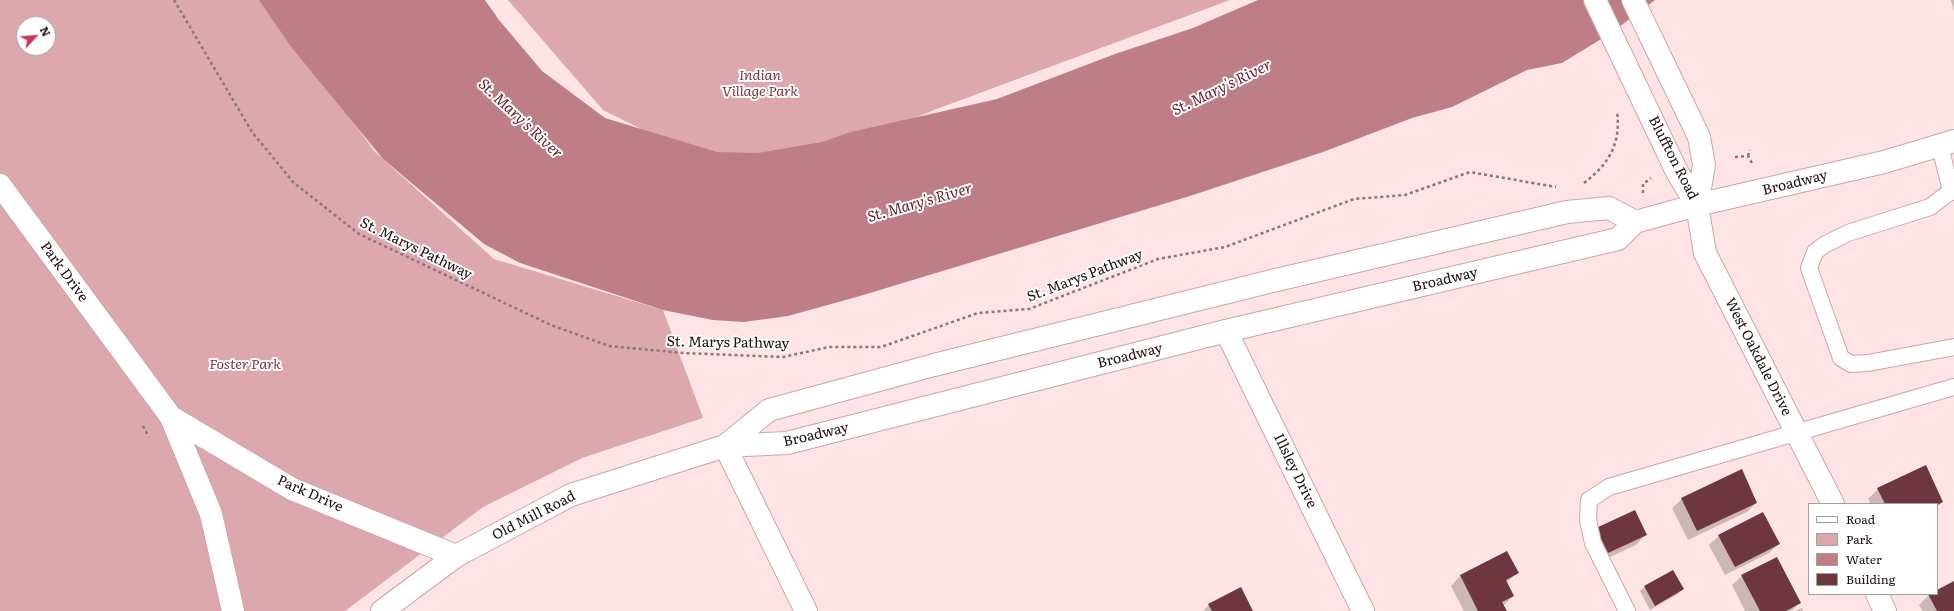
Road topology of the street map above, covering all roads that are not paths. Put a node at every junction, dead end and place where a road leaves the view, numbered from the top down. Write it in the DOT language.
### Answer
graph roads {
  1 [pos="1595,0"];
  2 [pos="1633,0"];
  3 [pos="1947,144"];
  4 [pos="0,185"];
  5 [pos="1952,191"];
  6 [pos="1696,205"];
  7 [pos="1635,222"];
  8 [pos="1226,331"];
  9 [pos="1954,347"];
  10 [pos="1954,387"];
  11 [pos="170,417"];
  12 [pos="1798,433"];
  13 [pos="725,446"];
  14 [pos="1833,503"];
  15 [pos="456,556"];
  16 [pos="1877,595"];
  17 [pos="233,611"];
  18 [pos="382,611"];
  19 [pos="806,611"];
  20 [pos="1363,611"];
  21 [pos="1626,611"];
  22 [pos="1885,611"];
  1 -- 6 [label="main road, Bluffton Road"];
  2 -- 6 [label="main road, Bluffton Road"];
  3 -- 5 [label="lane"];
  3 -- 6 [label="main road, Broadway"];
  4 -- 11 [label="main road, Park Drive"];
  5 -- 9 [label="lane"];
  6 -- 7 [label="main road, Broadway"];
  6 -- 12 [label="main road, West Oakdale Drive"];
  7 -- 8 [label="main road, Broadway"];
  7 -- 13 [label="main road"];
  8 -- 13 [label="main road, Broadway"];
  8 -- 20 [label="main road, Illsley Drive"];
  10 -- 12 [label="lane"];
  11 -- 15 [label="main road, Park Drive"];
  11 -- 17 [label="main road, Park Drive"];
  12 -- 14 [label="main road, West Oakdale Drive"];
  12 -- 21 [label="lane"];
  13 -- 15 [label="main road, Old Mill Road"];
  13 -- 19 [label="main road"];
  15 -- 18 [label="main road, Old Mill Road"];
  16 -- 22 [label="main road"];
}
